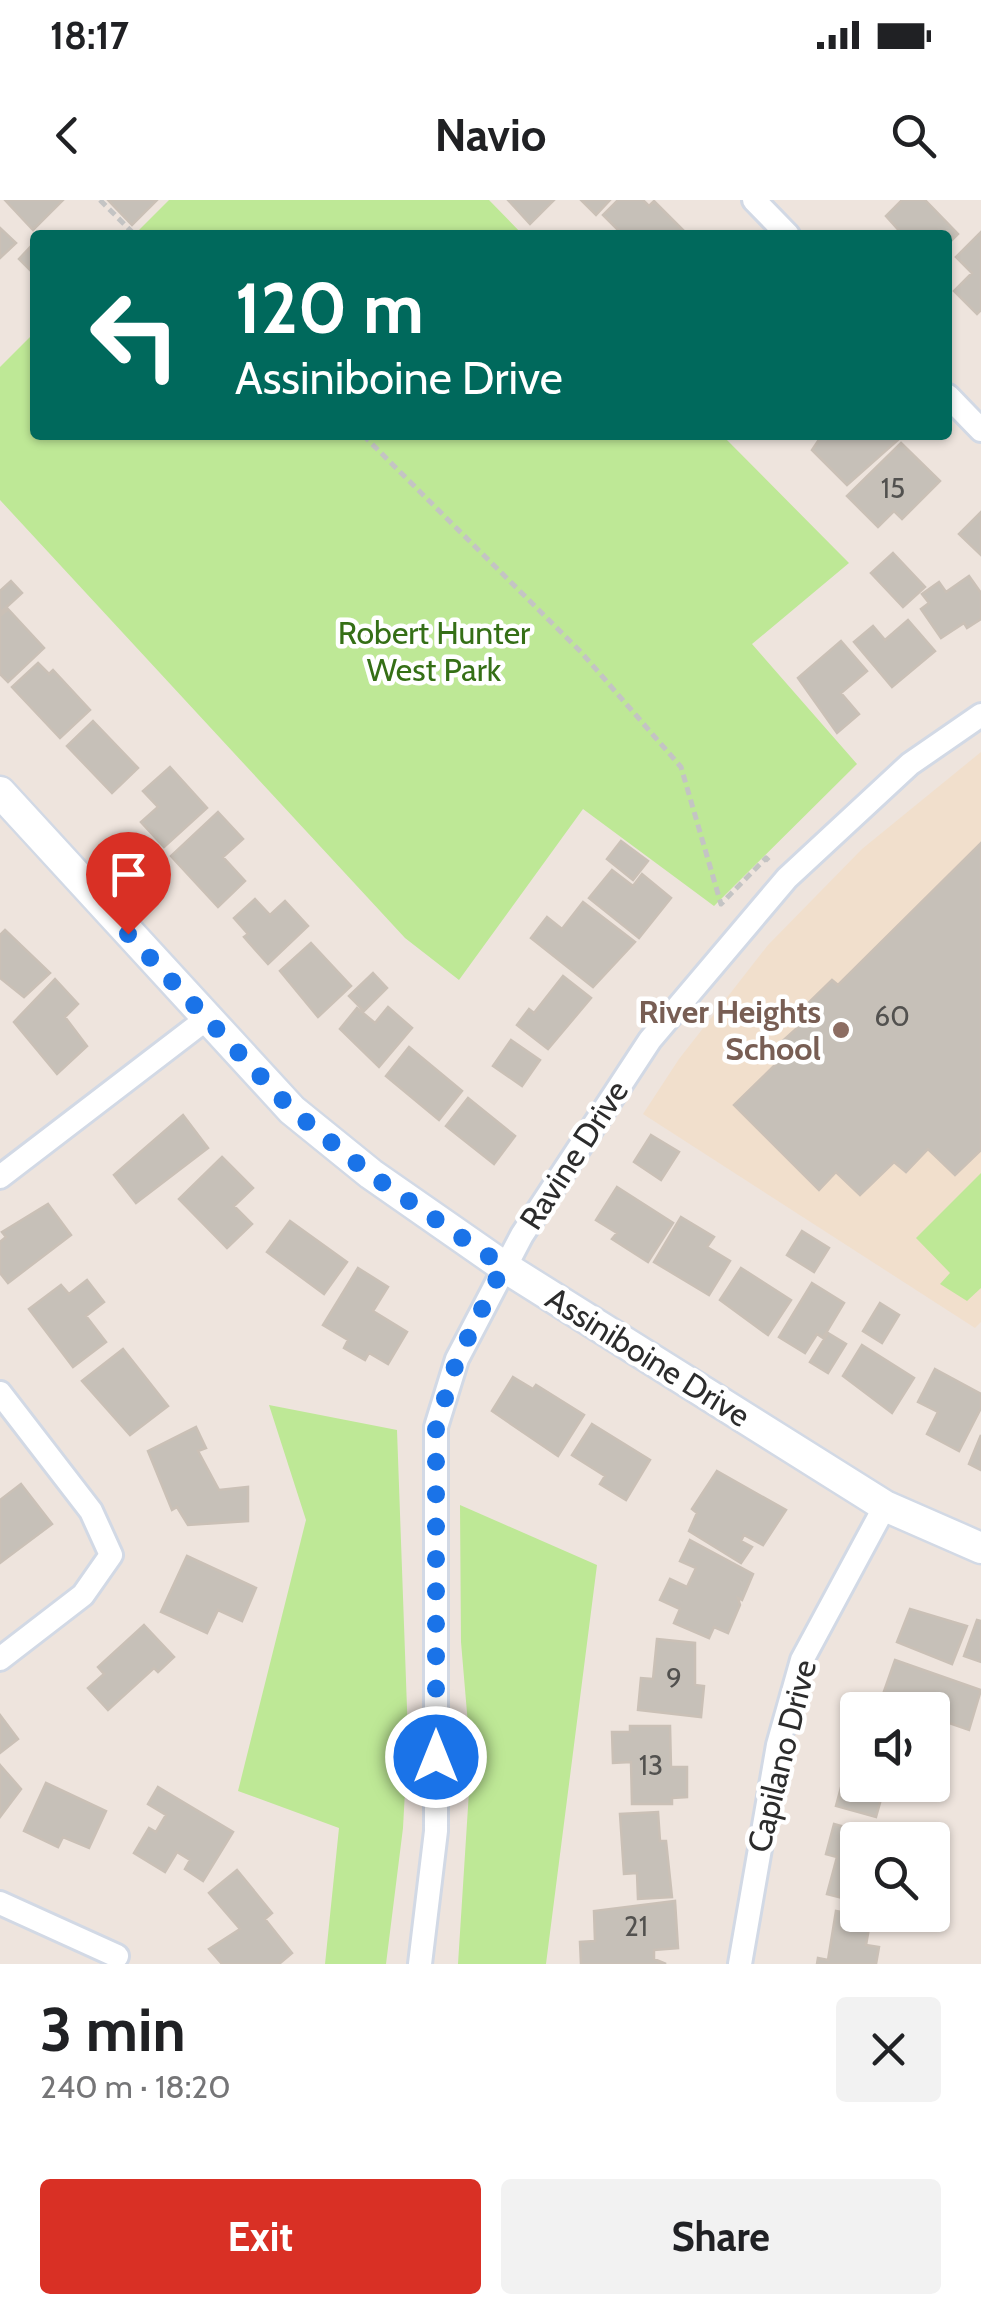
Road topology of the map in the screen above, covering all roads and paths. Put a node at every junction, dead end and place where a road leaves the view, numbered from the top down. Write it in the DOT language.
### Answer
graph roads {
  1 [pos="100,200"];
  2 [pos="754,200"];
  3 [pos="131,230"];
  4 [pos="783,230"];
  5 [pos="952,400"];
  6 [pos="981,430"];
  7 [pos="368,440"];
  8 [pos="981,715"];
  9 [pos="0,792"];
  10 [pos="787,878"];
  11 [pos="205,1020"];
  12 [pos="0,1177"];
  13 [pos="503,1266"];
  14 [pos="0,1393"];
  15 [pos="885,1506"];
  16 [pos="981,1548"];
  17 [pos="0,1660"];
  18 [pos="0,1903"];
  19 [pos="117,1956"];
  20 [pos="420,1964"];
  21 [pos="740,1964"];
  1 -- 3 [label="path"];
  2 -- 4 [label="street"];
  5 -- 6 [label="street"];
  7 -- 10 [label="path"];
  8 -- 10 [label="street, Ravine Drive"];
  9 -- 11 [label="street, Assiniboine Drive"];
  10 -- 13 [label="street, Ravine Drive"];
  11 -- 12 [label="street"];
  11 -- 13 [label="street, Assiniboine Drive"];
  13 -- 15 [label="street, Assiniboine Drive"];
  13 -- 20 [label="street, Ravine Drive"];
  14 -- 17 [label="street"];
  15 -- 16 [label="street, Assiniboine Drive"];
  15 -- 21 [label="street, Capilano Drive"];
  18 -- 19 [label="street"];
}
